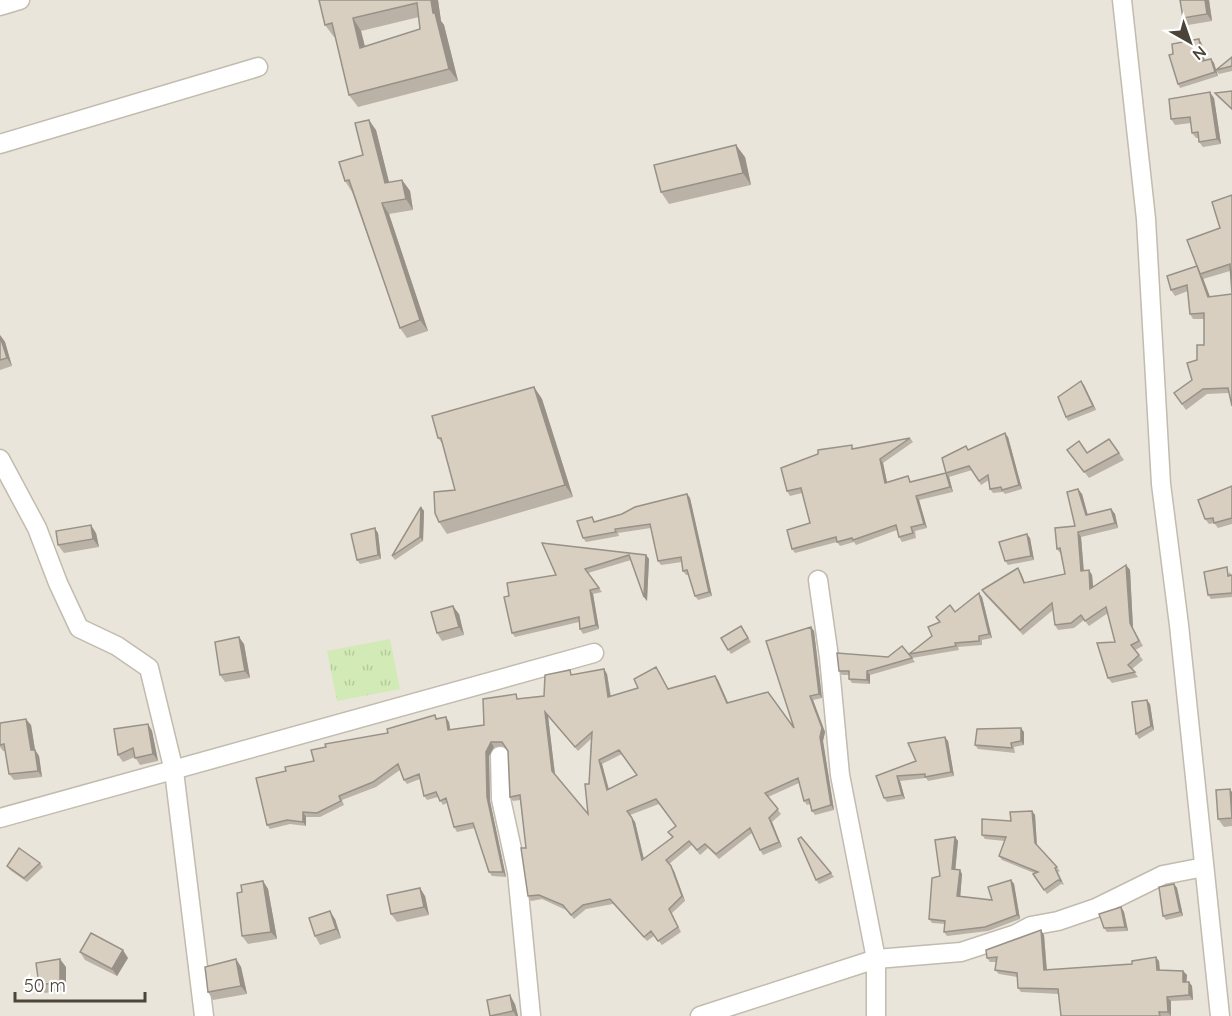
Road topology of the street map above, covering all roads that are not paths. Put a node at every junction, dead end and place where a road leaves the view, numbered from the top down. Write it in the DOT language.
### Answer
graph roads {
  1 [pos="20,0"];
  2 [pos="1122,0"];
  3 [pos="0,6"];
  4 [pos="258,67"];
  5 [pos="0,144"];
  6 [pos="0,459"];
  7 [pos="818,580"];
  8 [pos="594,653"];
  9 [pos="500,756"];
  10 [pos="174,771"];
  11 [pos="0,818"];
  12 [pos="1204,867"];
  13 [pos="876,959"];
  14 [pos="204,1016"];
  15 [pos="531,1016"];
  16 [pos="700,1016"];
  17 [pos="876,1016"];
  18 [pos="1220,1016"];
  1 -- 3 [label="street"];
  2 -- 12 [label="street"];
  4 -- 5 [label="street"];
  6 -- 10 [label="street"];
  7 -- 13 [label="street"];
  8 -- 10 [label="street"];
  9 -- 15 [label="street"];
  10 -- 11 [label="street"];
  10 -- 14 [label="street"];
  12 -- 13 [label="street"];
  12 -- 18 [label="street"];
  13 -- 16 [label="street"];
  13 -- 17 [label="street"];
}
